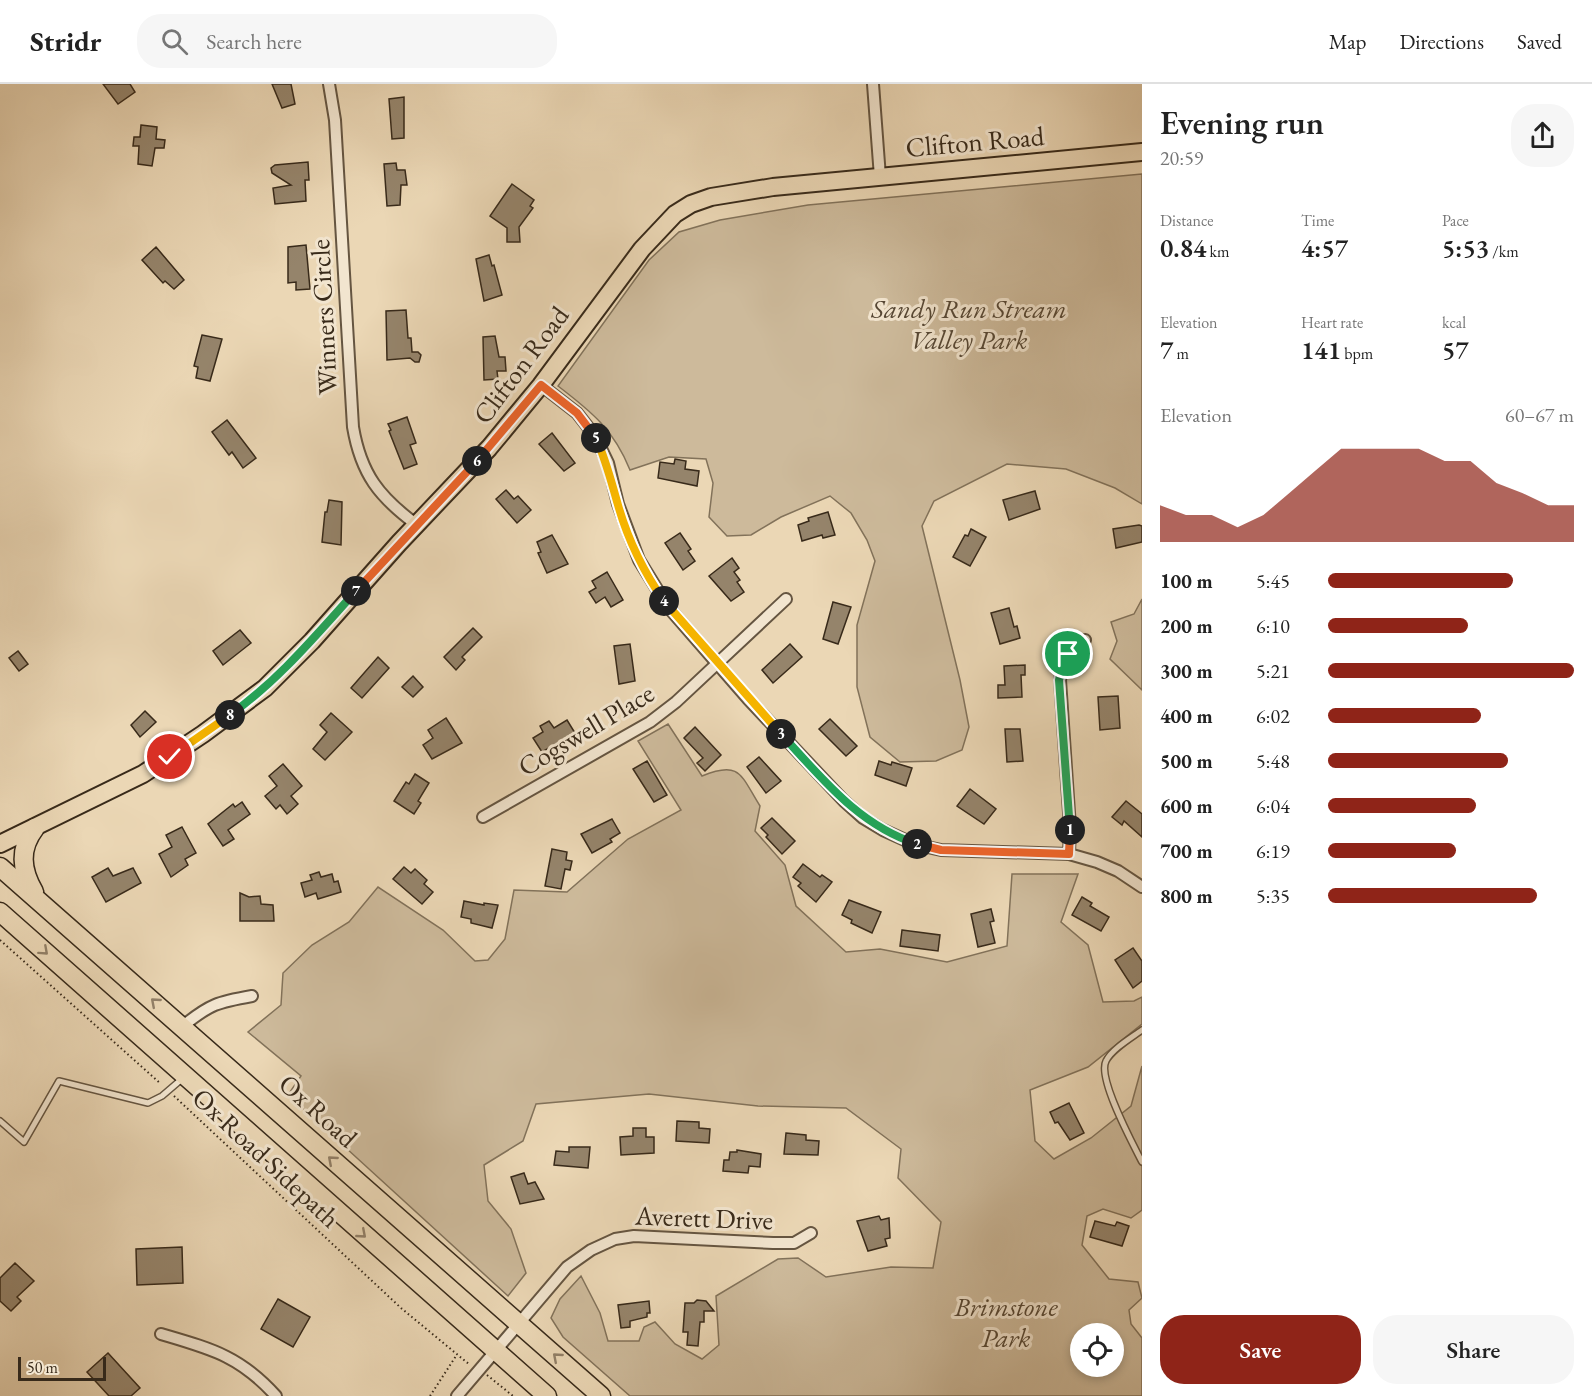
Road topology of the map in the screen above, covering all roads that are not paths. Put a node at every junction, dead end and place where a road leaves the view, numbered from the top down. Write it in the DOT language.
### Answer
graph roads {
  1 [pos="329,84"];
  2 [pos="873,84"];
  3 [pos="1142,152"];
  4 [pos="880,177"];
  5 [pos="541,385"];
  6 [pos="417,525"];
  7 [pos="786,599"];
  8 [pos="1085,640"];
  9 [pos="716,664"];
  10 [pos="483,817"];
  11 [pos="35,828"];
  12 [pos="0,844"];
  13 [pos="1069,854"];
  14 [pos="0,867"];
  15 [pos="1142,887"];
  16 [pos="42,903"];
  17 [pos="0,912"];
  18 [pos="252,996"];
  19 [pos="183,1026"];
  20 [pos="1142,1030"];
  21 [pos="185,1076"];
  22 [pos="0,1121"];
  23 [pos="1142,1162"];
  24 [pos="811,1233"];
  25 [pos="517,1323"];
  26 [pos="161,1334"];
  27 [pos="494,1350"];
  28 [pos="276,1396"];
  29 [pos="457,1396"];
  30 [pos="547,1396"];
  31 [pos="601,1396"];
  1 -- 6 [label="street, Winners Circle"];
  2 -- 4 [label="street"];
  3 -- 4 [label="main road, Clifton Road"];
  4 -- 5 [label="main road, Clifton Road"];
  5 -- 6 [label="main road, Clifton Road"];
  5 -- 9 [label="street"];
  6 -- 11 [label="main road, Clifton Road"];
  7 -- 9 [label="street, Cogswell Place"];
  8 -- 13 [label="street"];
  9 -- 10 [label="street, Cogswell Place"];
  9 -- 13 [label="street"];
  11 -- 12 [label="main road, Clifton Road"];
  11 -- 16 [label="highway"];
  13 -- 15 [label="street"];
  14 -- 16 [label="highway, Ox Road"];
  19 -- 16 [label="highway, Ox Road, one-way"];
  17 -- 21 [label="highway, one-way"];
  18 -- 19 [label="street"];
  25 -- 19 [label="highway, Ox Road, one-way"];
  20 -- 23 [label="lane"];
  21 -- 22 [label="lane"];
  21 -- 27 [label="highway, one-way"];
  24 -- 25 [label="street, Averett Drive"];
  25 -- 27 [label="street, Averett Drive"];
  31 -- 25 [label="highway, Ox Road, one-way"];
  26 -- 28 [label="street"];
  27 -- 29 [label="street, Averett Drive"];
  27 -- 30 [label="highway"];
}
